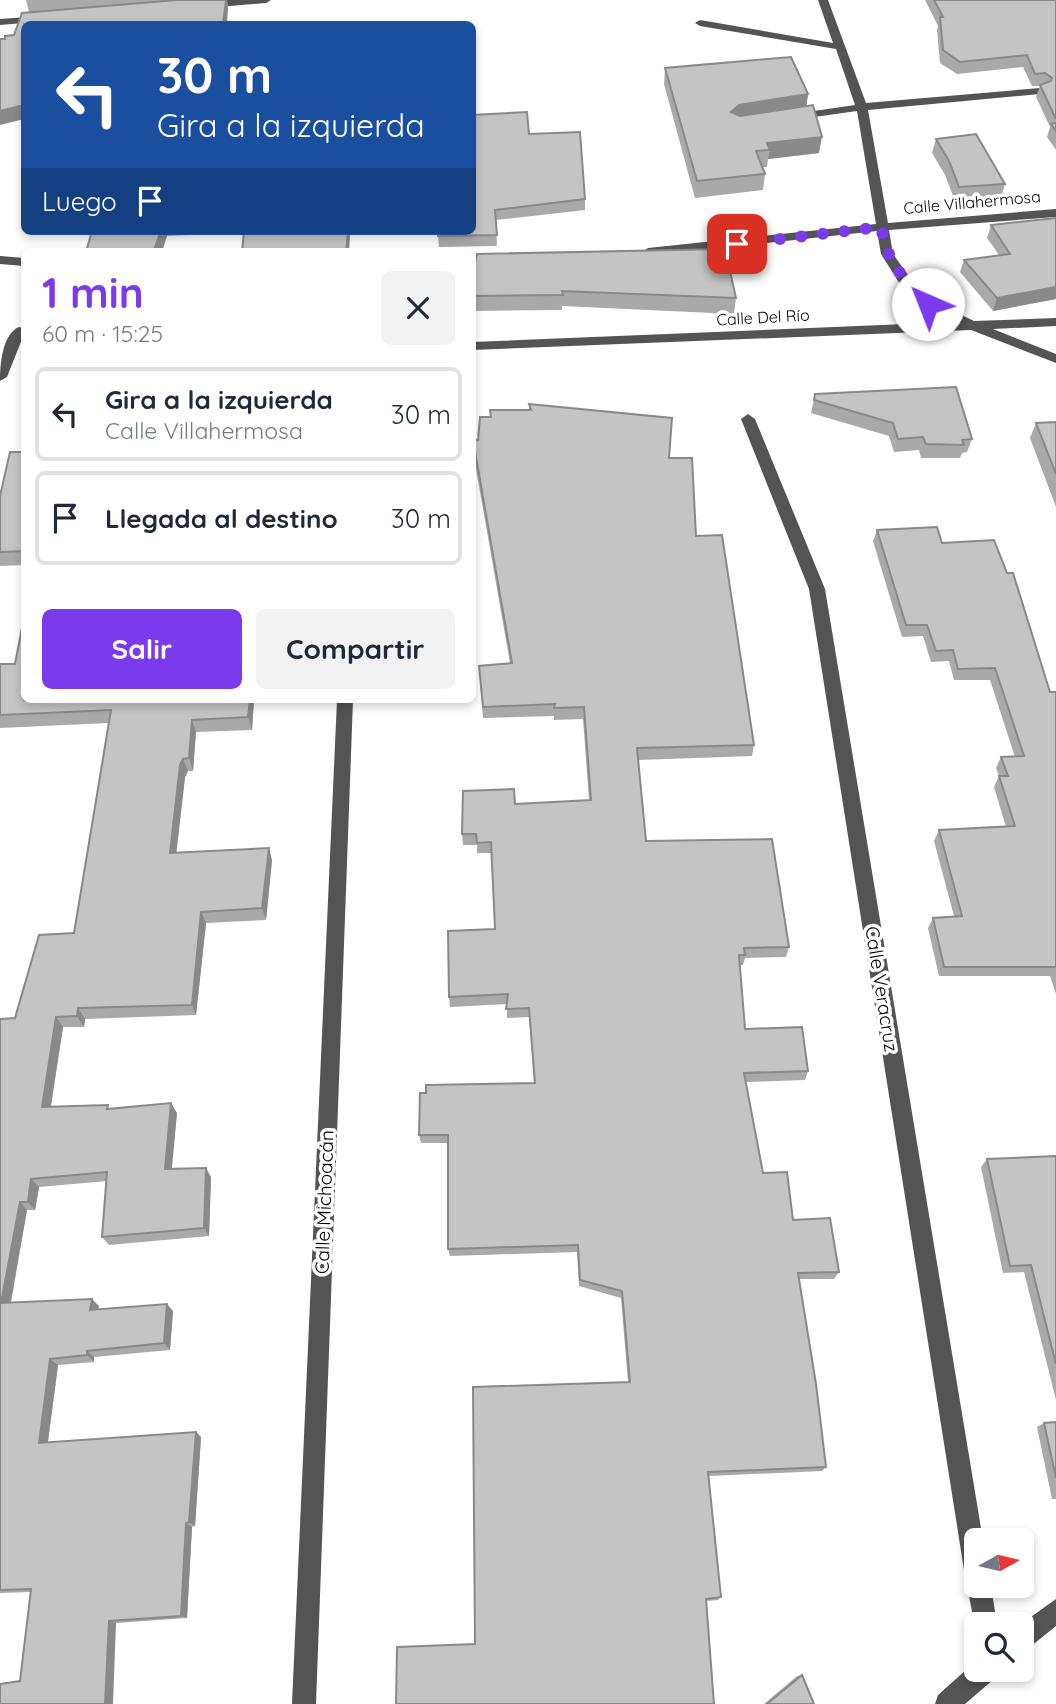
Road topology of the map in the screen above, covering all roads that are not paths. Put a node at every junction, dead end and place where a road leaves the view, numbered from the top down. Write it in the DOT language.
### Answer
graph roads {
  1 [pos="266,0"];
  2 [pos="823,0"];
  3 [pos="199,6"];
  4 [pos="53,18"];
  5 [pos="0,22"];
  6 [pos="700,23"];
  7 [pos="840,46"];
  8 [pos="1040,91"];
  9 [pos="862,107"];
  10 [pos="775,120"];
  11 [pos="1056,213"];
  12 [pos="881,227"];
  13 [pos="634,253"];
  14 [pos="0,260"];
  15 [pos="21,262"];
  16 [pos="1056,322"];
  17 [pos="969,324"];
  18 [pos="19,331"];
  19 [pos="476,346"];
  20 [pos="1056,359"];
  21 [pos="0,377"];
  22 [pos="748,419"];
  23 [pos="345,703"];
  24 [pos="969,1528"];
  25 [pos="1056,1611"];
  26 [pos="1034,1629"];
  27 [pos="972,1682"];
  28 [pos="304,1704"];
  29 [pos="947,1704"];
  1 -- 3 [label="street"];
  2 -- 7 [label="street"];
  4 -- 5 [label="street"];
  6 -- 7 [label="street"];
  7 -- 9 [label="street"];
  8 -- 9 [label="street"];
  9 -- 10 [label="street"];
  9 -- 12 [label="street"];
  11 -- 12 [label="street, Calle Villahermosa"];
  12 -- 13 [label="street, Calle Villahermosa"];
  12 -- 17 [label="street"];
  14 -- 15 [label="street"];
  16 -- 17 [label="street, Calle Del Río"];
  17 -- 19 [label="street, Calle Del Río"];
  17 -- 20 [label="street"];
  18 -- 21 [label="street"];
  22 -- 24 [label="street, Calle Veracruz"];
  23 -- 28 [label="street, Calle Michoacán"];
  25 -- 26 [label="street"];
  27 -- 29 [label="street"];
}
